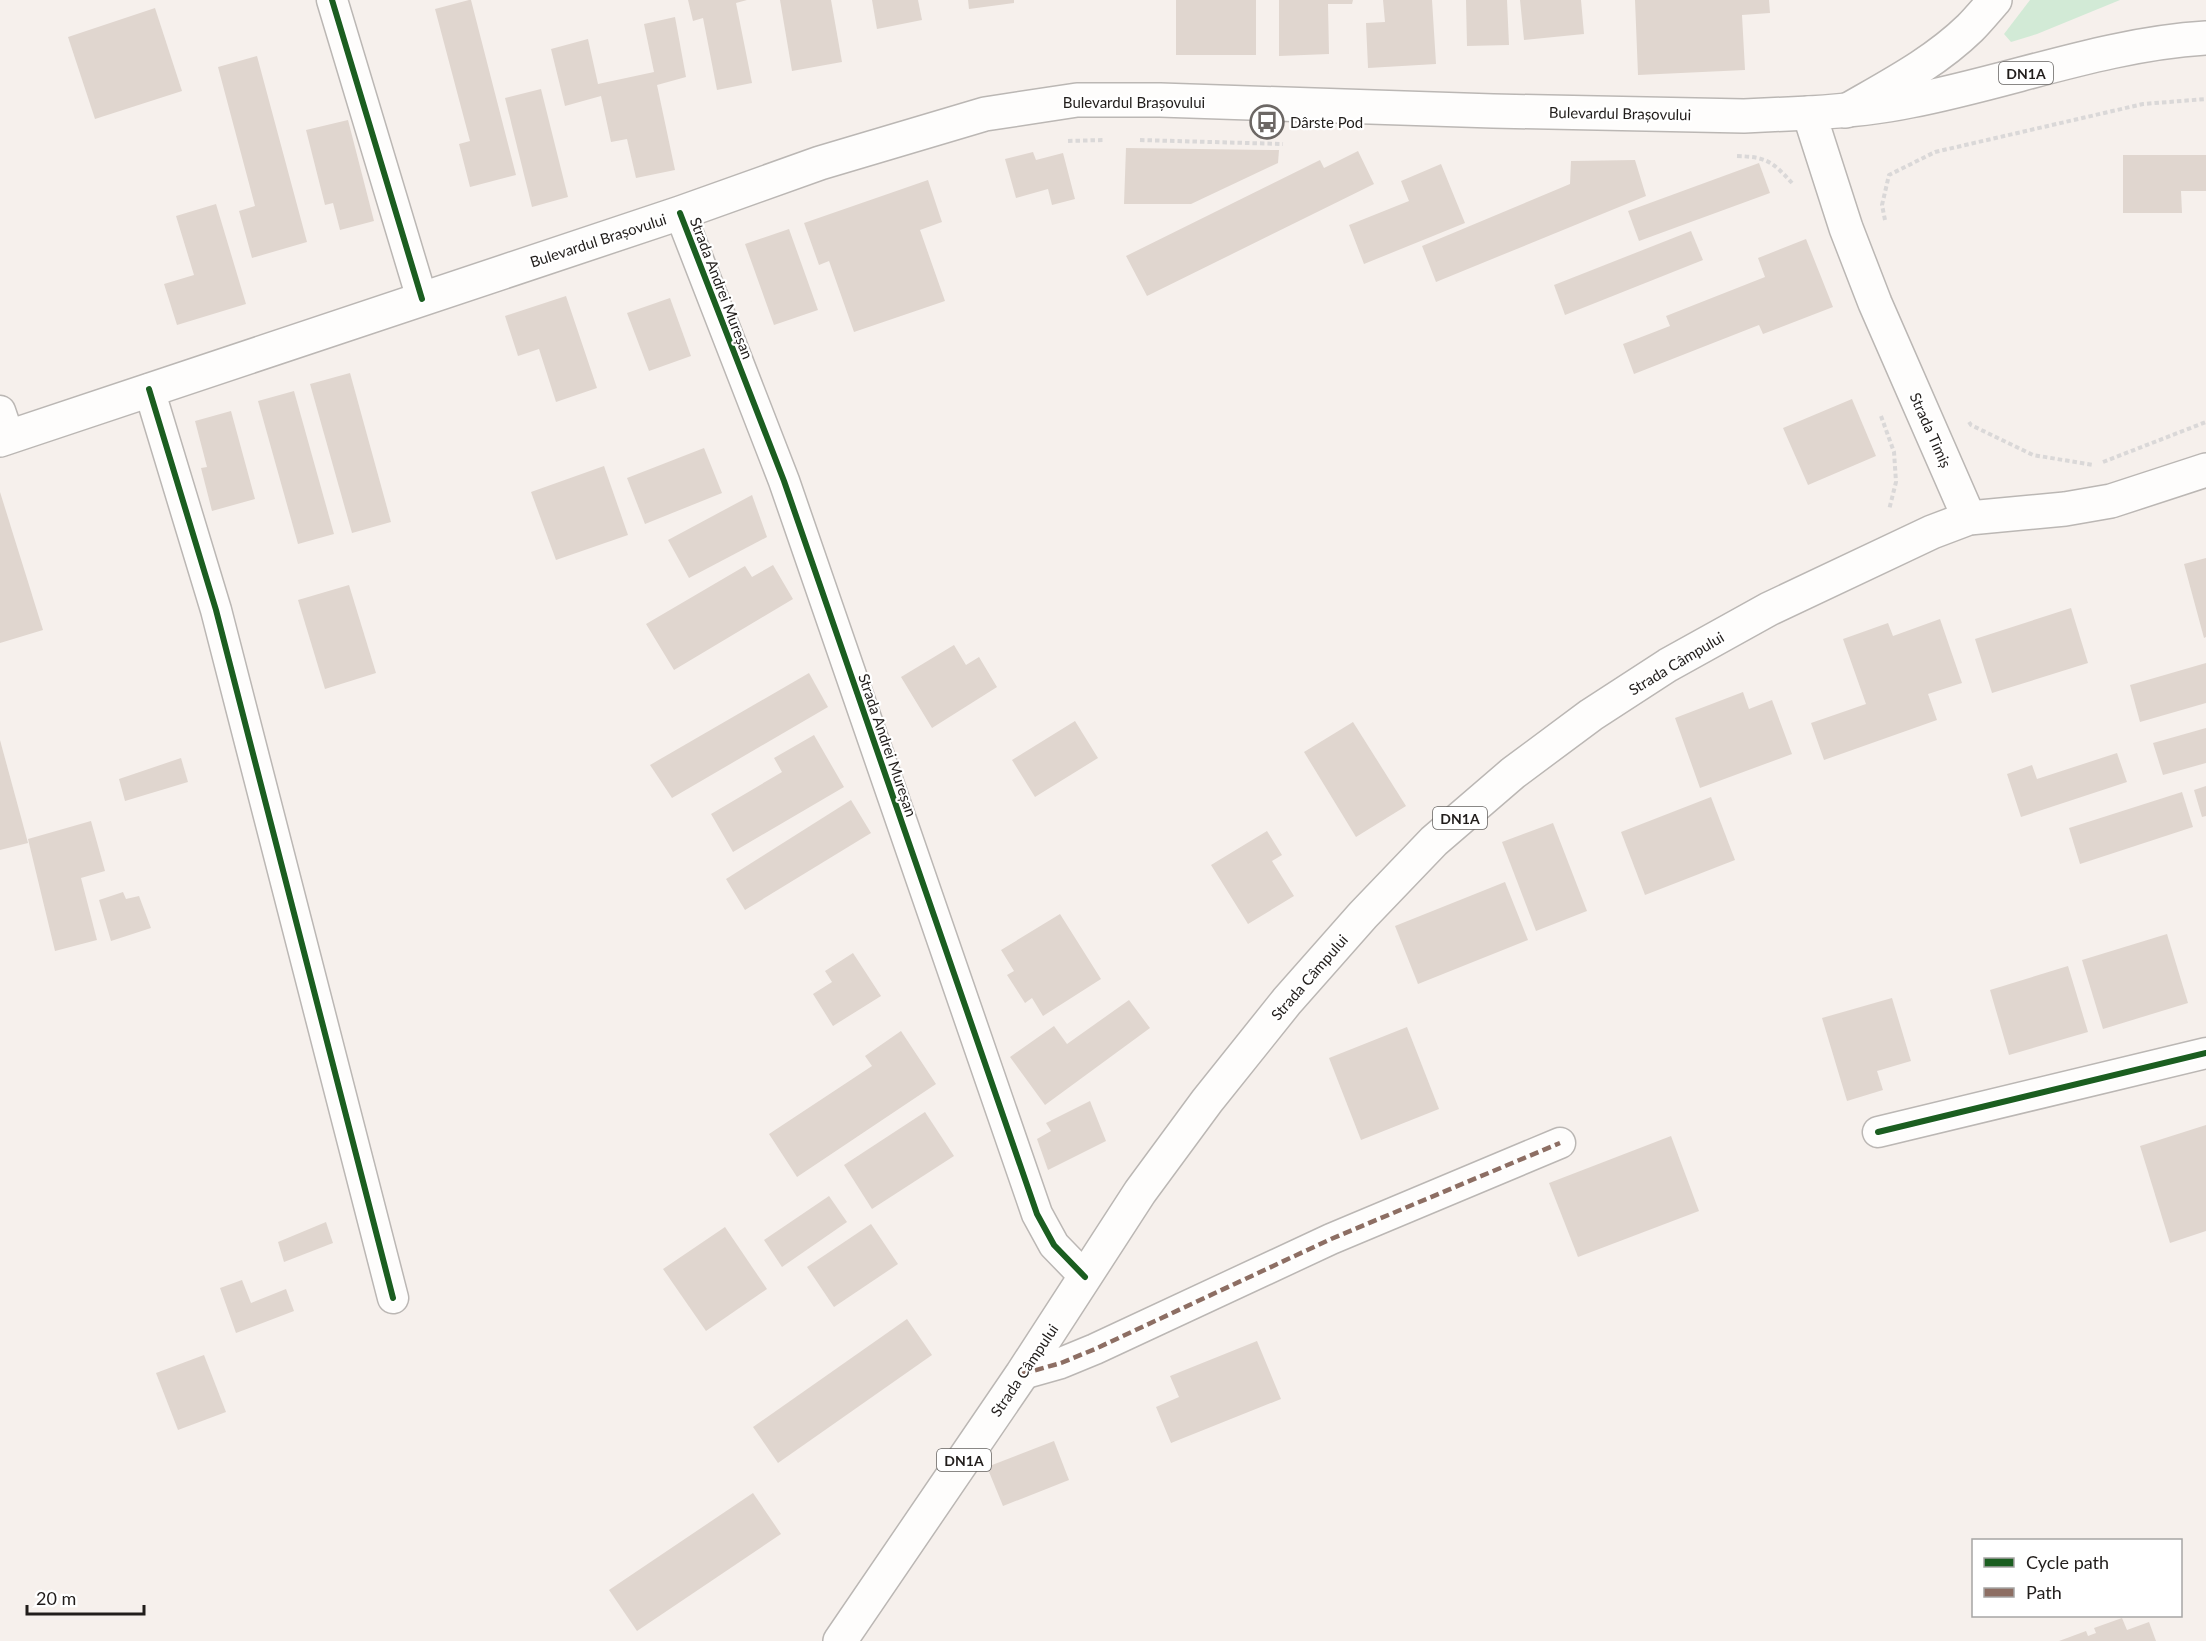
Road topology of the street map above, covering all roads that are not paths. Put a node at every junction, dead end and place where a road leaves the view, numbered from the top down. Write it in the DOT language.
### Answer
graph roads {
  1 [pos="332,0"];
  2 [pos="1995,0"];
  3 [pos="2206,38"];
  4 [pos="1846,111"];
  5 [pos="1809,113"];
  6 [pos="680,213"];
  7 [pos="422,299"];
  8 [pos="149,389"];
  9 [pos="3,429"];
  10 [pos="2206,470"];
  11 [pos="1969,518"];
  12 [pos="2206,1053"];
  13 [pos="1878,1132"];
  14 [pos="1560,1143"];
  15 [pos="1085,1277"];
  16 [pos="393,1298"];
  17 [pos="1022,1374"];
  18 [pos="840,1641"];
  1 -- 7 [label="street"];
  2 -- 4 [label="main road, DN1A"];
  3 -- 4 [label="main road, Bulevardul Brașovului / DN1A"];
  4 -- 5 [label="main road, Bulevardul Brașovului / DN1A"];
  5 -- 6 [label="main road, Bulevardul Brașovului"];
  5 -- 11 [label="main road, Strada Timiș"];
  6 -- 7 [label="main road, Bulevardul Brașovului"];
  6 -- 15 [label="street, Strada Andrei Mureșan"];
  7 -- 8 [label="main road, Bulevardul Brașovului"];
  8 -- 9 [label="main road, Bulevardul Brașovului"];
  8 -- 16 [label="street"];
  10 -- 11 [label="main road, DN1A"];
  11 -- 15 [label="main road, Strada Câmpului / DN1A"];
  12 -- 13 [label="street"];
  14 -- 17 [label="street"];
  15 -- 17 [label="main road, Strada Câmpului / DN1A"];
  17 -- 18 [label="main road, Strada Câmpului / DN1A"];
}
